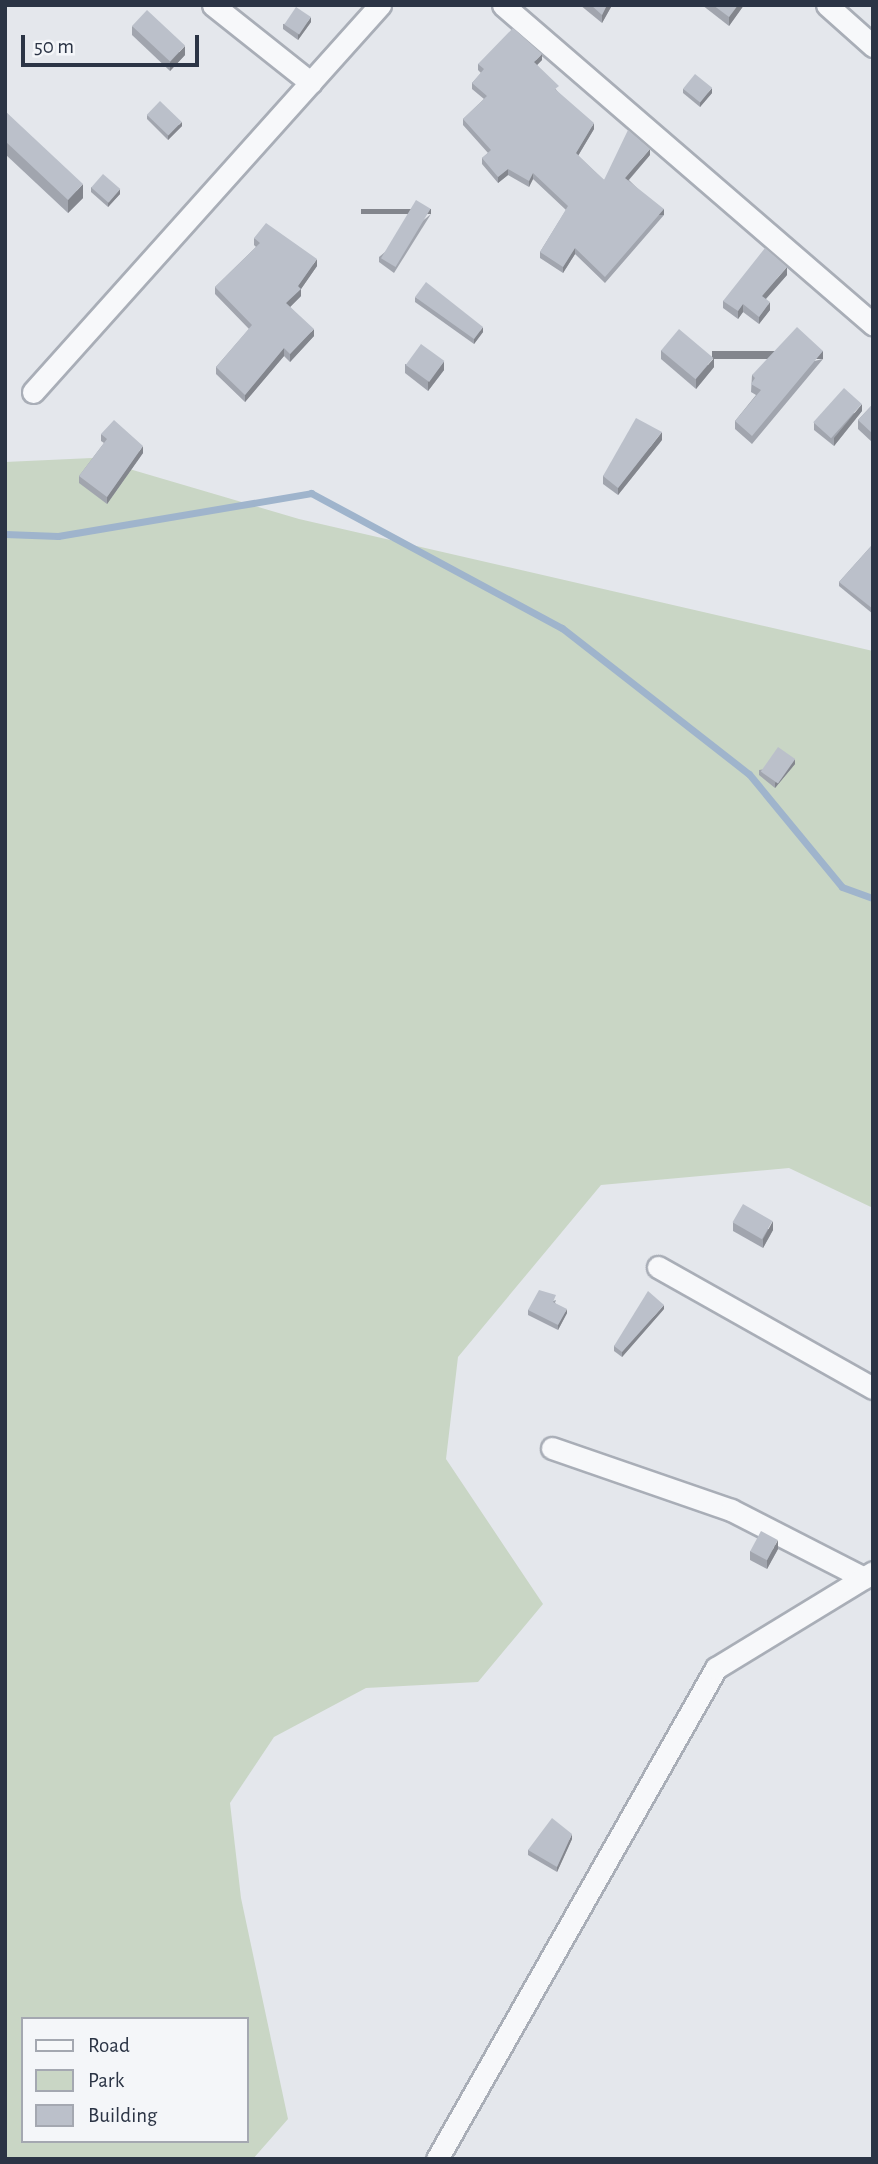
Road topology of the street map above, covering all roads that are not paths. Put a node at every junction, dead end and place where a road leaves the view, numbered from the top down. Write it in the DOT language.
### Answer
graph roads {
  1 [pos="213,5"];
  2 [pos="380,5"];
  3 [pos="503,5"];
  4 [pos="827,5"];
  5 [pos="873,46"];
  6 [pos="311,83"];
  7 [pos="873,324"];
  8 [pos="33,392"];
  9 [pos="658,1267"];
  10 [pos="873,1388"];
  11 [pos="552,1448"];
  12 [pos="868,1575"];
  13 [pos="437,2159"];
  1 -- 6 [label="street"];
  2 -- 6 [label="street"];
  3 -- 7 [label="street"];
  4 -- 5 [label="street"];
  6 -- 8 [label="street"];
  9 -- 10 [label="street"];
  11 -- 12 [label="street"];
  12 -- 13 [label="street"];
}
